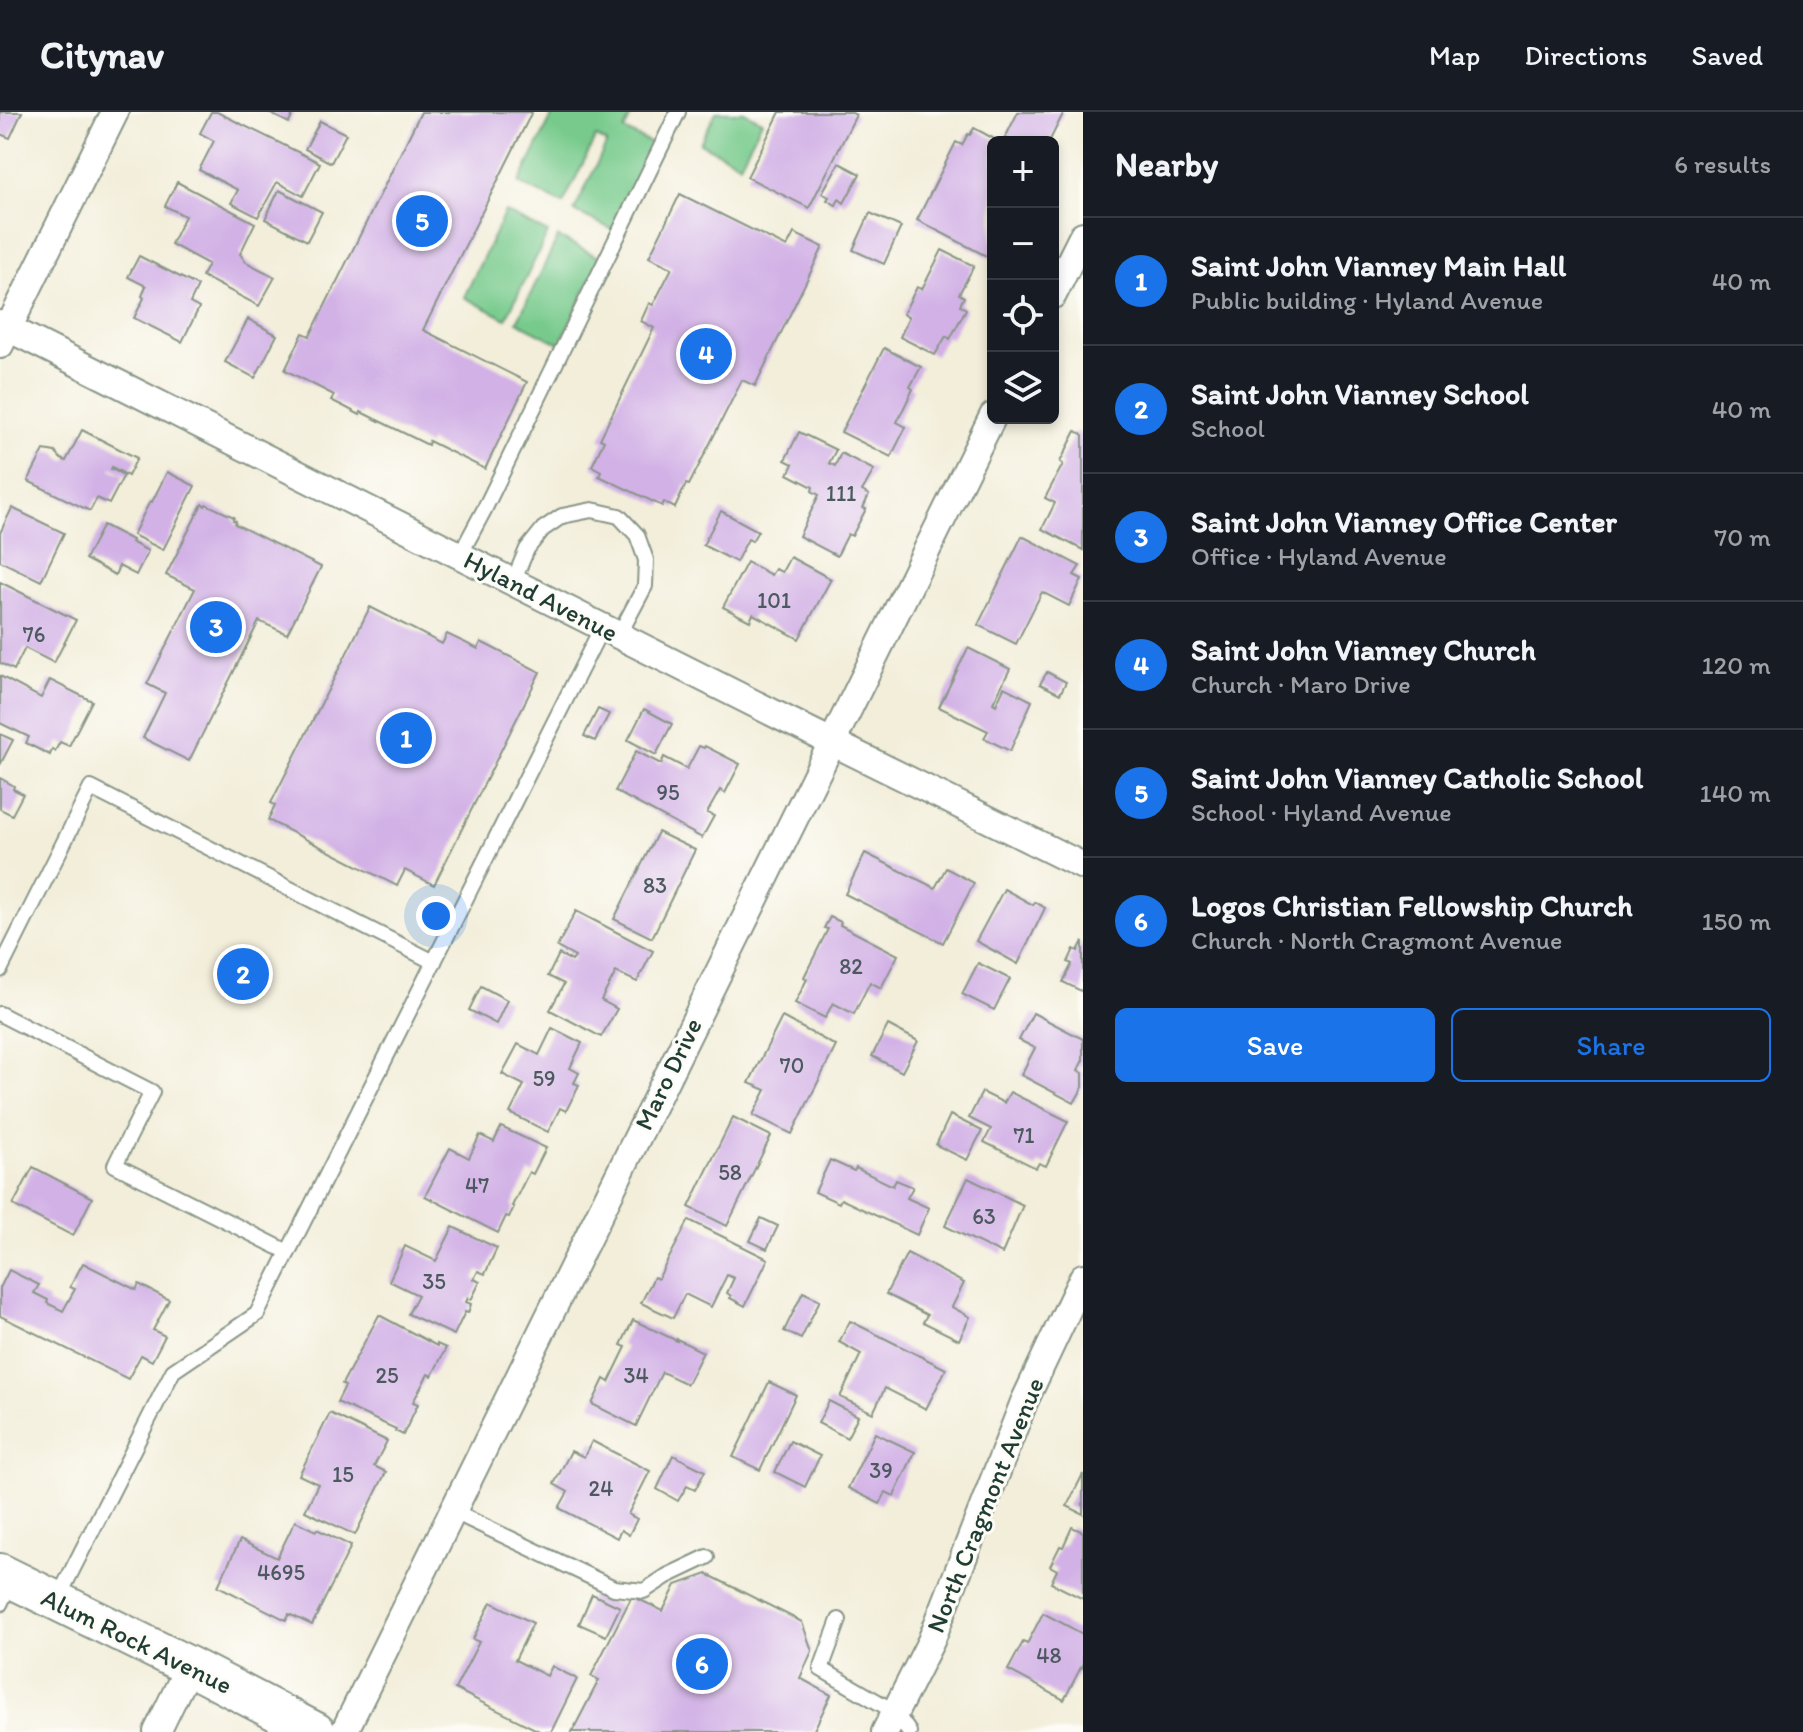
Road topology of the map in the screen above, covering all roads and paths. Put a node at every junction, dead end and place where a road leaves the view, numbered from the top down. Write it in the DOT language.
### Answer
graph roads {
  1 [pos="115,112"];
  2 [pos="678,112"];
  3 [pos="1083,235"];
  4 [pos="1059,283"];
  5 [pos="3,332"];
  6 [pos="989,424"];
  7 [pos="460,555"];
  8 [pos="513,582"];
  9 [pos="611,631"];
  10 [pos="832,742"];
  11 [pos="1083,866"];
  12 [pos="434,962"];
  13 [pos="0,970"];
  14 [pos="0,1014"];
  15 [pos="288,1252"];
  16 [pos="1083,1277"];
  17 [pos="452,1511"];
  18 [pos="707,1557"];
  19 [pos="4,1585"];
  20 [pos="56,1602"];
  21 [pos="839,1620"];
  22 [pos="189,1666"];
  23 [pos="896,1725"];
  24 [pos="157,1732"];
  25 [pos="316,1732"];
  26 [pos="344,1732"];
  1 -- 5 [label="street"];
  2 -- 7 [label="lane"];
  3 -- 4 [label="street"];
  5 -- 7 [label="street, Hyland Avenue"];
  6 -- 10 [label="street, Maro Drive"];
  7 -- 8 [label="street, Hyland Avenue"];
  8 -- 9 [label="street, Hyland Avenue"];
  8 -- 9 [label="lane"];
  9 -- 10 [label="street, Hyland Avenue"];
  9 -- 12 [label="lane"];
  10 -- 11 [label="street, Hyland Avenue"];
  10 -- 17 [label="street, Maro Drive"];
  12 -- 13 [label="lane"];
  12 -- 15 [label="lane"];
  14 -- 15 [label="lane"];
  15 -- 20 [label="lane"];
  16 -- 23 [label="street, North Cragmont Avenue"];
  17 -- 18 [label="lane"];
  17 -- 26 [label="street, Maro Drive"];
  19 -- 20 [label="main road, Alum Rock Avenue"];
  20 -- 22 [label="main road, Alum Rock Avenue"];
  21 -- 23 [label="lane"];
  22 -- 24 [label="street"];
  22 -- 25 [label="main road, Alum Rock Avenue"];
}
